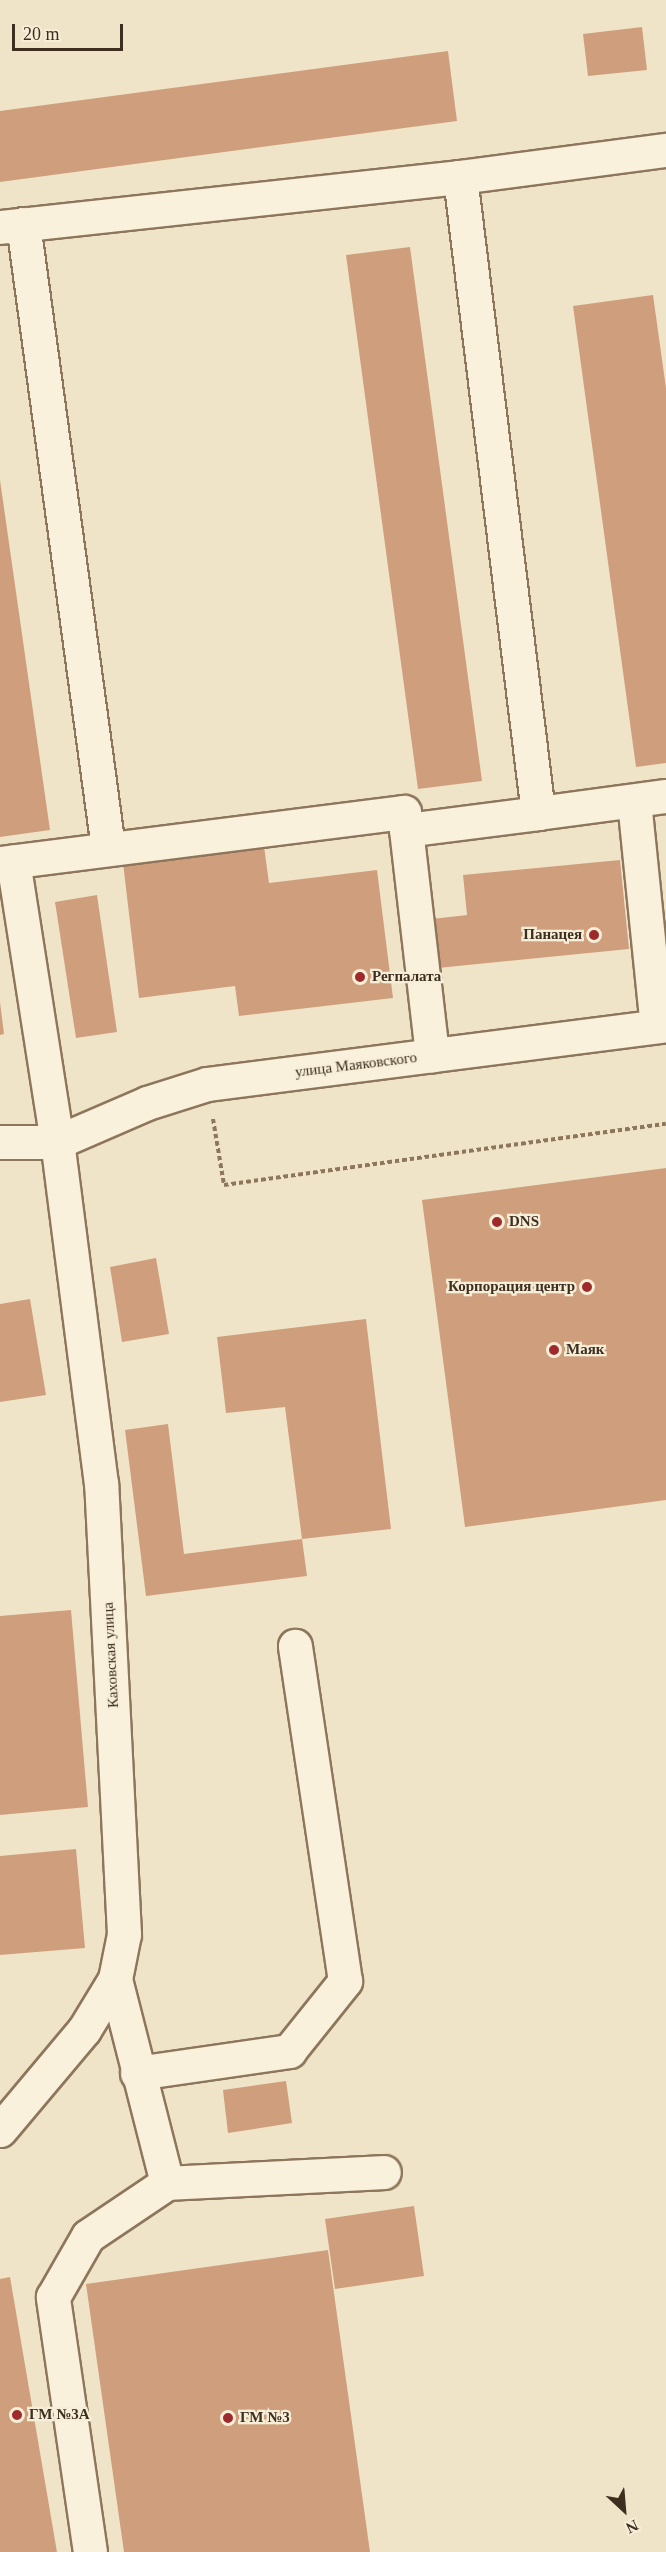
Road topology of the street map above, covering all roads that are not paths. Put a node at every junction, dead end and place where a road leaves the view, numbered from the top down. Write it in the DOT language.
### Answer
graph roads {
  1 [pos="666,150"];
  2 [pos="460,177"];
  3 [pos="11,225"];
  4 [pos="666,796"];
  5 [pos="634,801"];
  6 [pos="538,813"];
  7 [pos="406,830"];
  8 [pos="108,848"];
  9 [pos="6,862"];
  10 [pos="661,1025"];
  11 [pos="432,1055"];
  12 [pos="0,1142"];
  13 [pos="57,1142"];
  14 [pos="295,1646"];
  15 [pos="115,1979"];
  16 [pos="137,2073"];
  17 [pos="0,2130"];
  18 [pos="384,2172"];
  19 [pos="167,2182"];
  20 [pos="90,2552"];
  1 -- 2 [label="street"];
  2 -- 3 [label="street"];
  2 -- 6 [label="street"];
  3 -- 8 [label="street"];
  4 -- 5 [label="street"];
  5 -- 6 [label="street"];
  5 -- 10 [label="street"];
  6 -- 7 [label="street"];
  7 -- 8 [label="street"];
  7 -- 11 [label="street"];
  8 -- 9 [label="street"];
  9 -- 13 [label="street, Каховская улица"];
  10 -- 11 [label="street, улица Маяковского"];
  11 -- 13 [label="street, улица Маяковского"];
  12 -- 13 [label="street"];
  13 -- 15 [label="street, Каховская улица"];
  14 -- 16 [label="street"];
  15 -- 16 [label="street"];
  15 -- 17 [label="street, Каховская улица"];
  16 -- 19 [label="street"];
  18 -- 19 [label="street"];
  19 -- 20 [label="street"];
}
